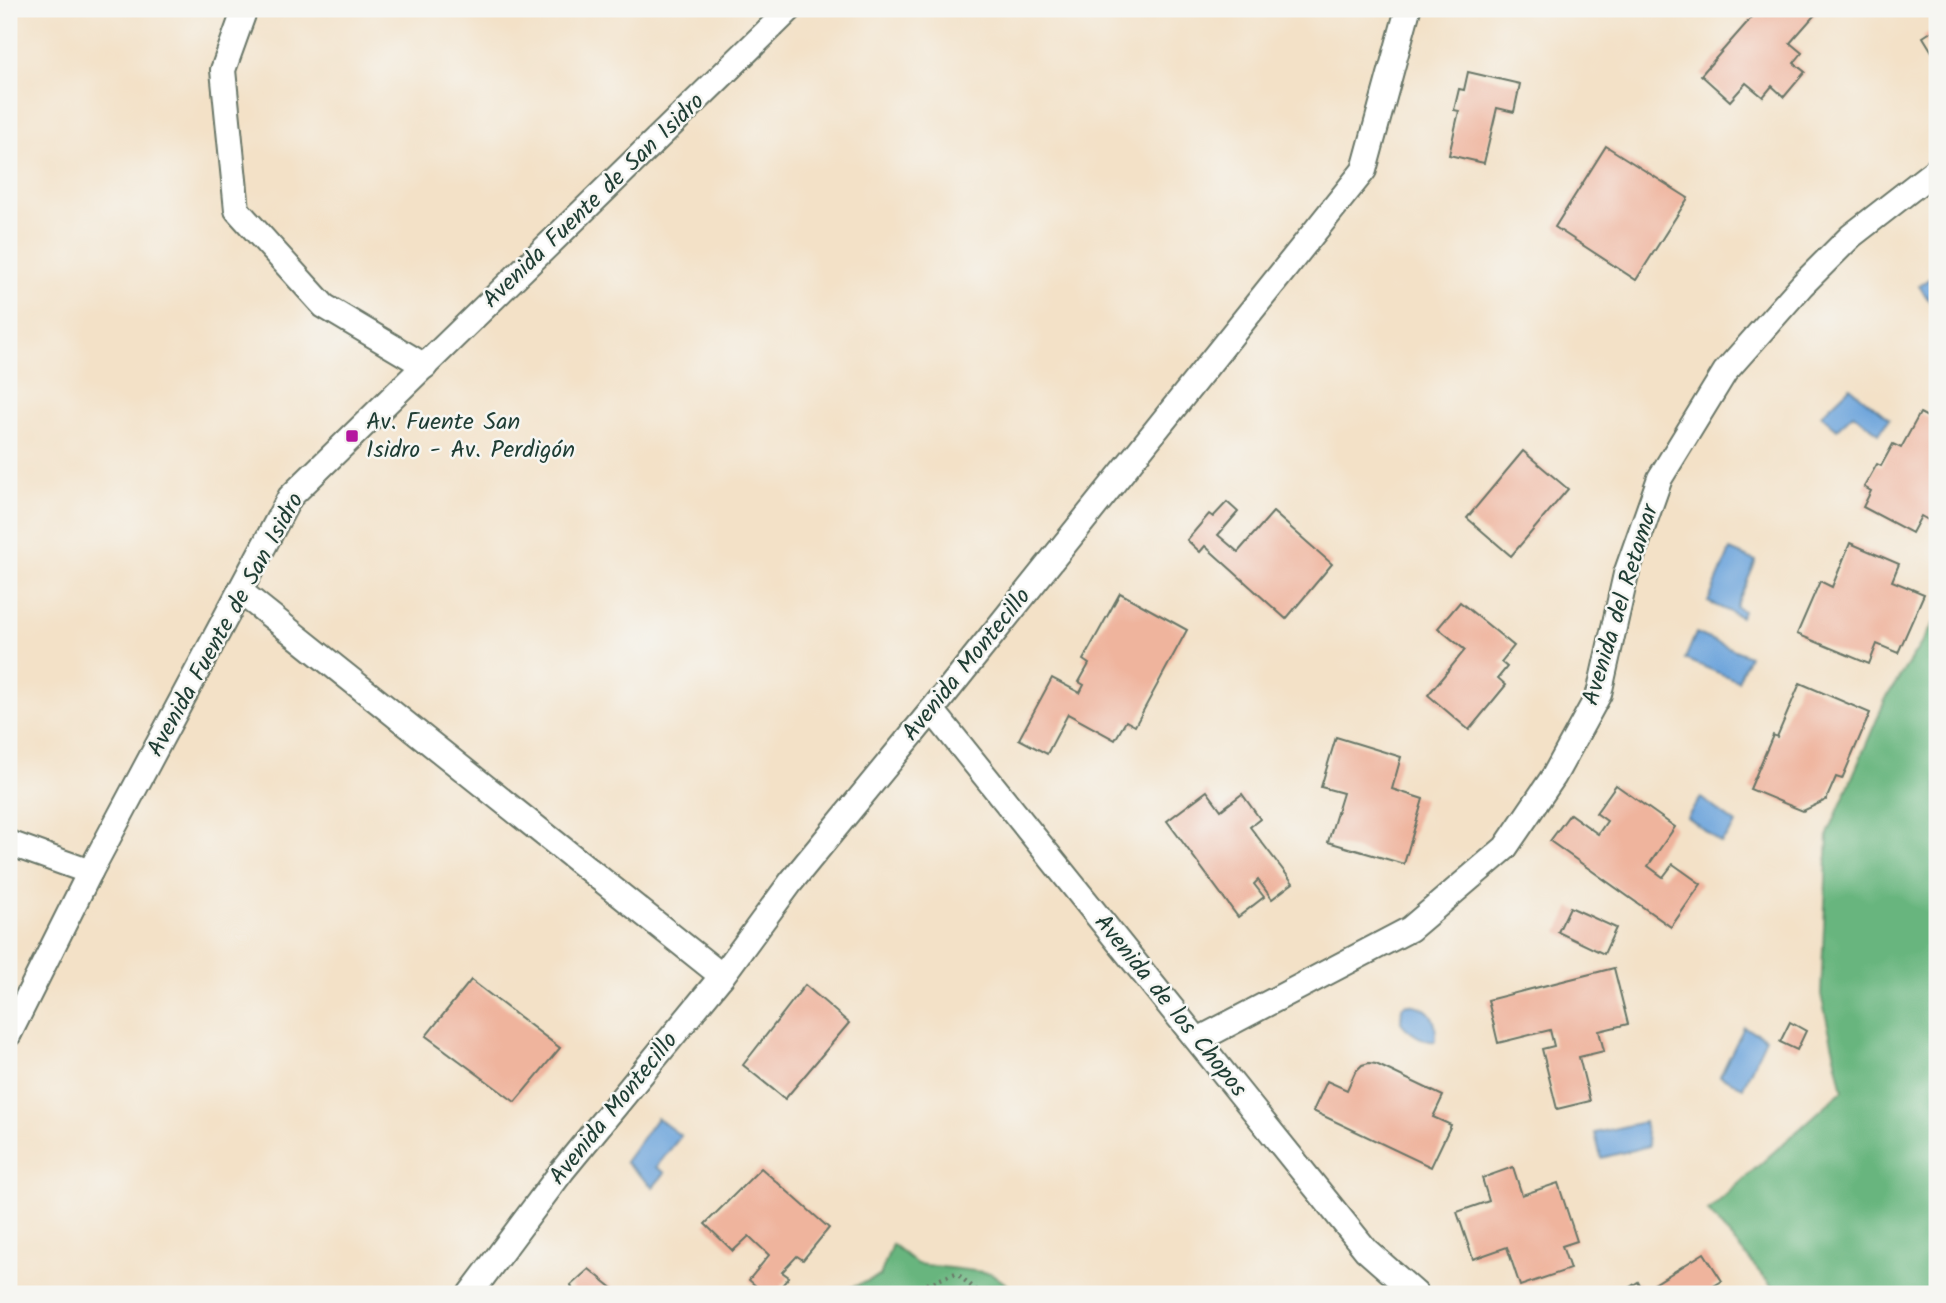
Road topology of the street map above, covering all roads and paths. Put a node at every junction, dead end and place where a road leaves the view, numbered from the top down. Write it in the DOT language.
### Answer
graph roads {
  1 [pos="245,9"];
  2 [pos="790,9"];
  3 [pos="1408,9"];
  4 [pos="1937,169"];
  5 [pos="425,366"];
  6 [pos="241,592"];
  7 [pos="932,710"];
  8 [pos="9,843"];
  9 [pos="90,872"];
  10 [pos="722,976"];
  11 [pos="9,1034"];
  12 [pos="1198,1040"];
  13 [pos="491,1269"];
  14 [pos="470,1294"];
  15 [pos="499,1294"];
  16 [pos="901,1294"];
  17 [pos="981,1294"];
  18 [pos="1416,1294"];
  1 -- 5 [label="street"];
  2 -- 5 [label="street, Avenida Fuente de San Isidro"];
  3 -- 7 [label="street, Avenida Montecillo"];
  4 -- 12 [label="street, Avenida del Retamar"];
  5 -- 6 [label="street, Avenida Fuente de San Isidro"];
  6 -- 9 [label="street, Avenida Fuente de San Isidro"];
  6 -- 10 [label="street"];
  7 -- 10 [label="street, Avenida Montecillo"];
  7 -- 12 [label="street, Avenida de los Chopos"];
  8 -- 9 [label="street"];
  9 -- 11 [label="street, Avenida Fuente de San Isidro"];
  10 -- 13 [label="street, Avenida Montecillo"];
  12 -- 18 [label="street, Avenida de los Chopos"];
  13 -- 14 [label="street, Avenida Montecillo"];
  13 -- 15 [label="street"];
  16 -- 17 [label="path"];
}
